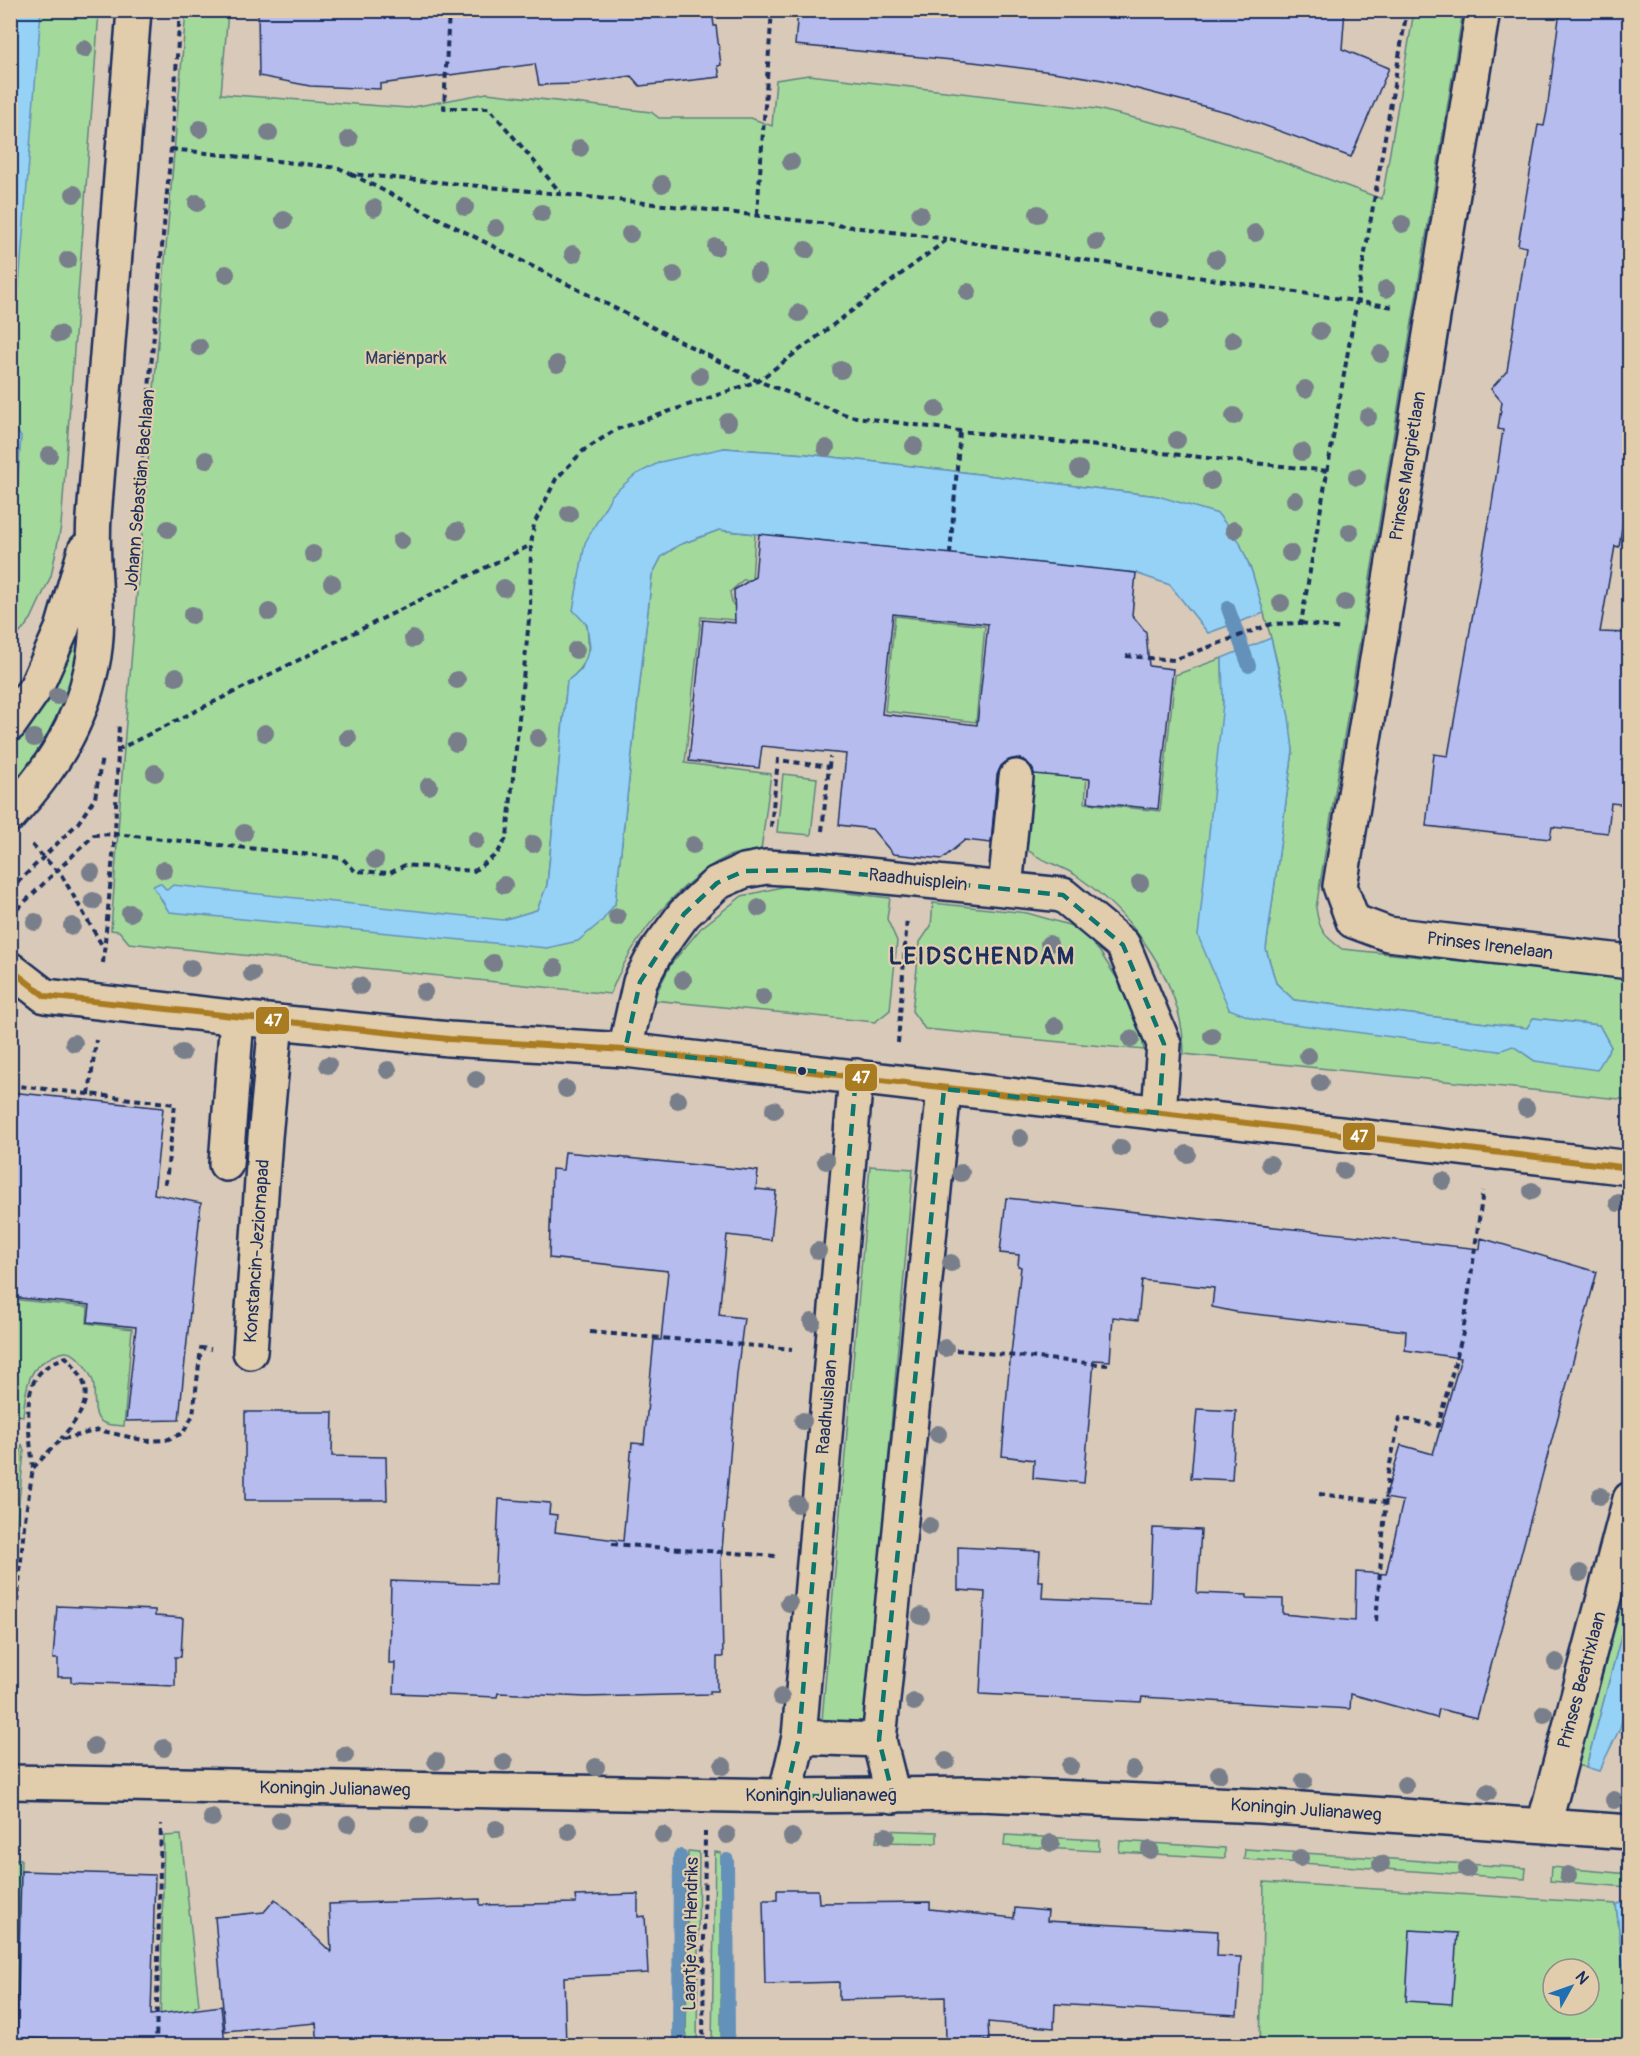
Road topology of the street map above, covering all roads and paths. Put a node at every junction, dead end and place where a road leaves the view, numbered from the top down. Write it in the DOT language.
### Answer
graph roads {
  1 [pos="134,10"];
  2 [pos="180,10"];
  3 [pos="449,10"];
  4 [pos="772,10"];
  5 [pos="1407,10"];
  6 [pos="1483,10"];
  7 [pos="171,149"];
  8 [pos="351,174"];
  9 [pos="560,192"];
  10 [pos="757,214"];
  11 [pos="948,239"];
  12 [pos="1357,300"];
  13 [pos="758,381"];
  14 [pos="960,431"];
  15 [pos="1328,471"];
  16 [pos="93,522"];
  17 [pos="135,538"];
  18 [pos="531,545"];
  19 [pos="950,554"];
  20 [pos="1126,656"];
  21 [pos="120,715"];
  22 [pos="10,724"];
  23 [pos="116,750"];
  24 [pos="830,757"];
  25 [pos="830,767"];
  26 [pos="1016,777"];
  27 [pos="823,821"];
  28 [pos="19,828"];
  29 [pos="115,834"];
  30 [pos="766,867"];
  31 [pos="57,870"];
  32 [pos="1005,889"];
  33 [pos="10,916"];
  34 [pos="907,916"];
  35 [pos="1353,921"];
  36 [pos="104,948"];
  37 [pos="1629,962"];
  38 [pos="10,969"];
  39 [pos="237,1018"];
  40 [pos="276,1022"];
  41 [pos="625,1050"];
  42 [pos="856,1076"];
  43 [pos="896,1082"];
  44 [pos="10,1085"];
  45 [pos="944,1089"];
  46 [pos="1159,1113"];
  47 [pos="1488,1152"];
  48 [pos="226,1164"];
  49 [pos="1629,1168"];
  50 [pos="161,1181"];
  51 [pos="590,1332"];
  52 [pos="918,1347"];
  53 [pos="250,1353"];
  54 [pos="832,1353"];
  55 [pos="1108,1365"];
  56 [pos="60,1440"];
  57 [pos="33,1468"];
  58 [pos="1319,1494"];
  59 [pos="1629,1499"];
  60 [pos="1386,1502"];
  61 [pos="612,1544"];
  62 [pos="814,1559"];
  63 [pos="1376,1621"];
  64 [pos="10,1687"];
  65 [pos="799,1737"];
  66 [pos="879,1740"];
  67 [pos="10,1782"];
  68 [pos="784,1796"];
  69 [pos="893,1796"];
  70 [pos="161,1814"];
  71 [pos="705,1822"];
  72 [pos="1544,1825"];
  73 [pos="1629,1832"];
  74 [pos="156,2046"];
  75 [pos="703,2046"];
  1 -- 16 [label="street, Johann Sebastian Bachlaan"];
  2 -- 7 [label="path, Johann Sebastian Bachlaan"];
  3 -- 9 [label="path"];
  4 -- 10 [label="path"];
  5 -- 12 [label="path"];
  6 -- 35 [label="street, Prinses Margrietlaan"];
  7 -- 8 [label="path"];
  7 -- 17 [label="path, Johann Sebastian Bachlaan"];
  8 -- 9 [label="path"];
  8 -- 13 [label="path"];
  9 -- 10 [label="path"];
  10 -- 11 [label="path"];
  11 -- 12 [label="path"];
  11 -- 13 [label="path"];
  12 -- 15 [label="path"];
  13 -- 14 [label="path"];
  13 -- 18 [label="path"];
  14 -- 15 [label="path"];
  14 -- 19 [label="path"];
  15 -- 20 [label="path"];
  16 -- 22 [label="street, Johann Sebastian Bachlaan"];
  16 -- 28 [label="street, Johann Sebastian Bachlaan"];
  18 -- 23 [label="path"];
  18 -- 29 [label="path"];
  21 -- 23 [label="path"];
  23 -- 29 [label="path"];
  24 -- 25 [label="path"];
  25 -- 27 [label="path"];
  25 -- 30 [label="path"];
  26 -- 32 [label="street"];
  28 -- 31 [label="path"];
  29 -- 31 [label="path"];
  30 -- 32 [label="street, Raadhuisplein"];
  30 -- 41 [label="street, Raadhuisplein"];
  31 -- 33 [label="path"];
  31 -- 36 [label="path"];
  32 -- 46 [label="street, Raadhuisplein"];
  34 -- 43 [label="path"];
  35 -- 37 [label="street, Prinses Irenelaan"];
  38 -- 39 [label="street"];
  39 -- 40 [label="street"];
  39 -- 48 [label="street"];
  40 -- 41 [label="street"];
  40 -- 53 [label="street, Konstancin-Jeziornapad"];
  41 -- 42 [label="street"];
  42 -- 43 [label="street"];
  42 -- 54 [label="street, Raadhuislaan"];
  43 -- 45 [label="street"];
  44 -- 50 [label="path"];
  45 -- 46 [label="street"];
  45 -- 52 [label="street"];
  46 -- 47 [label="street"];
  47 -- 49 [label="street"];
  47 -- 60 [label="path"];
  51 -- 54 [label="path"];
  52 -- 55 [label="path"];
  52 -- 66 [label="street"];
  53 -- 56 [label="path, Konstancin-Jeziornapad"];
  54 -- 62 [label="street, Raadhuislaan"];
  56 -- 57 [label="path"];
  56 -- 57 [label="path"];
  57 -- 64 [label="path"];
  58 -- 60 [label="path"];
  59 -- 72 [label="street, Prinses Beatrixlaan"];
  60 -- 63 [label="path"];
  61 -- 62 [label="path"];
  62 -- 65 [label="street, Raadhuislaan"];
  65 -- 66 [label="street"];
  65 -- 68 [label="street, Raadhuislaan"];
  66 -- 69 [label="street"];
  67 -- 68 [label="street, Koningin Julianaweg"];
  68 -- 69 [label="street, Koningin Julianaweg"];
  69 -- 72 [label="street, Koningin Julianaweg"];
  70 -- 74 [label="path"];
  71 -- 75 [label="path, Laantje van Hendriks"];
  72 -- 73 [label="street, Koningin Julianaweg"];
}
